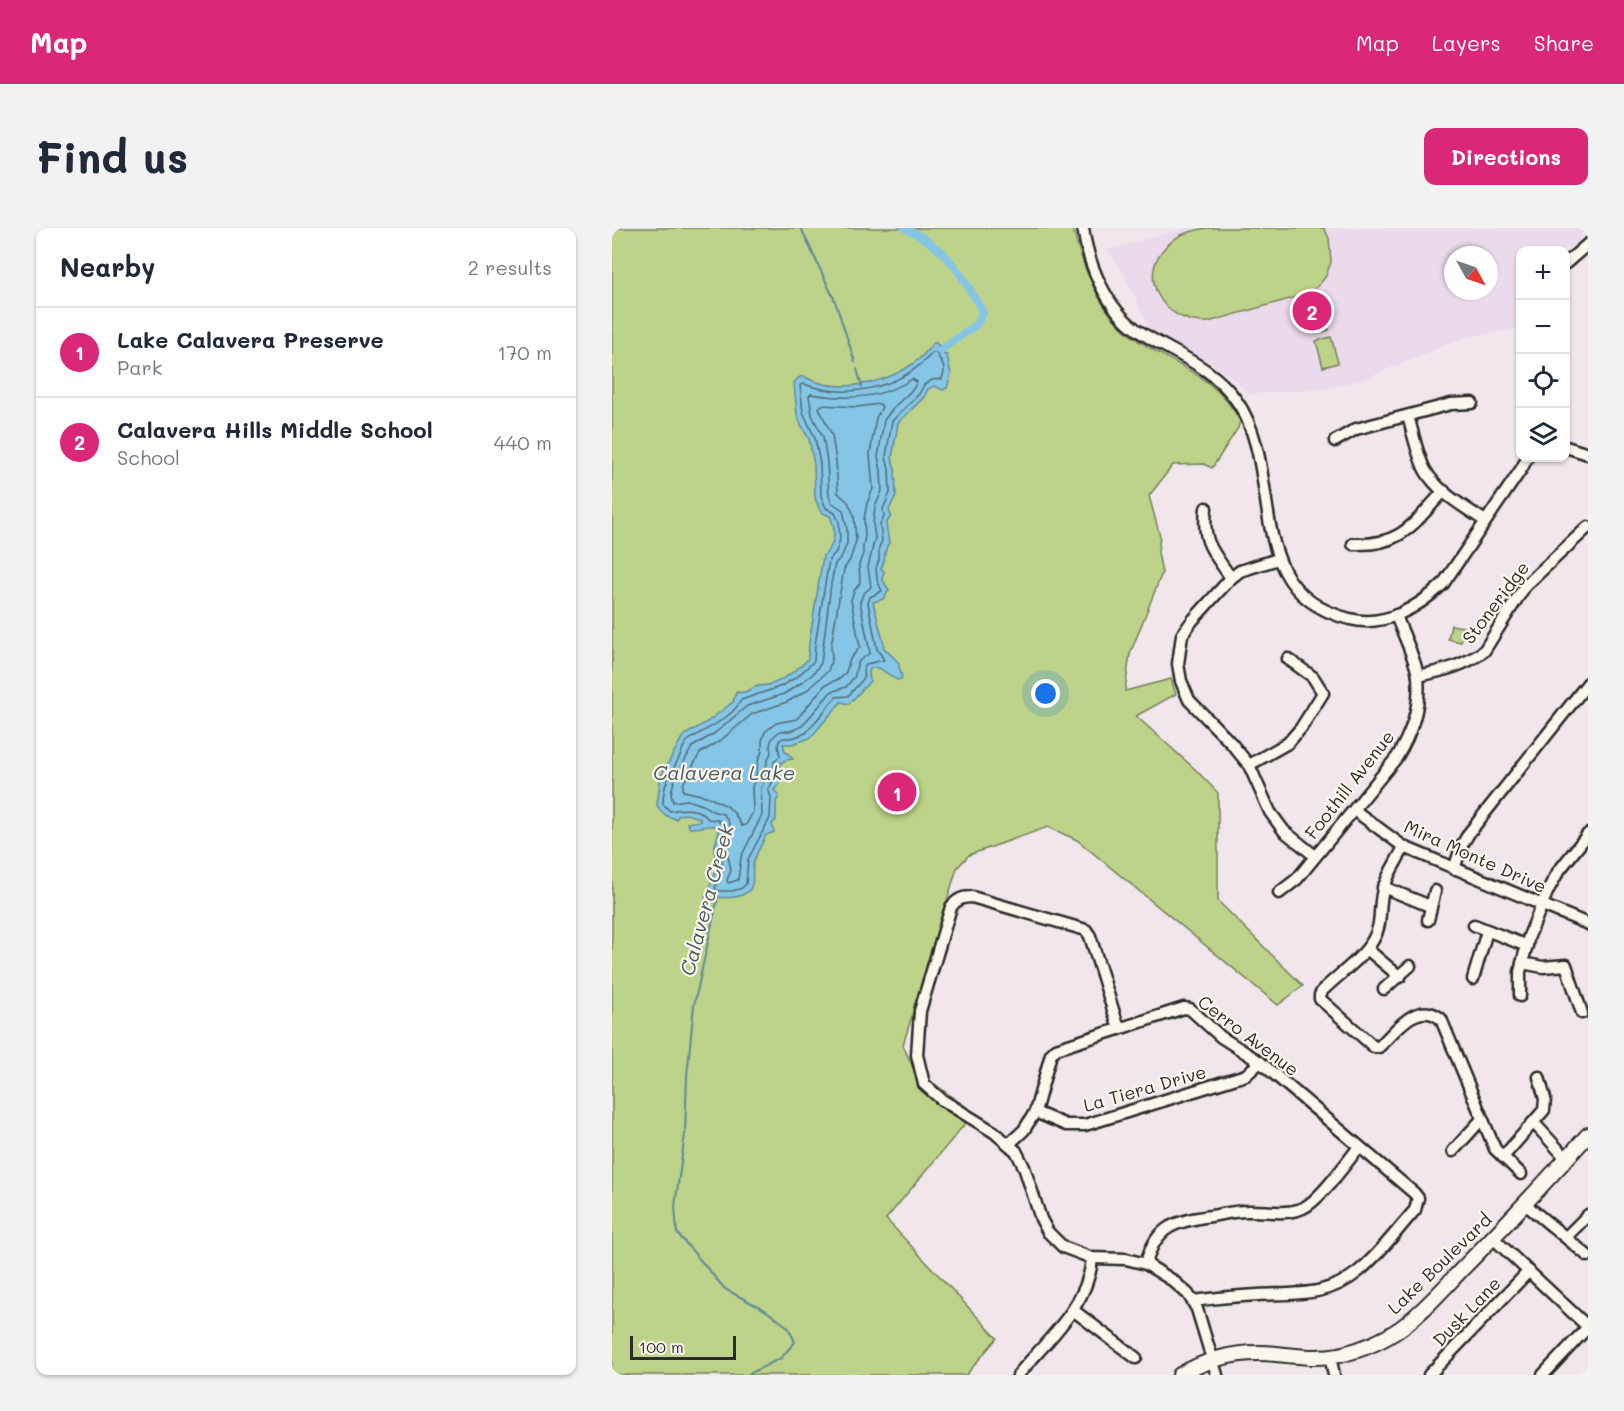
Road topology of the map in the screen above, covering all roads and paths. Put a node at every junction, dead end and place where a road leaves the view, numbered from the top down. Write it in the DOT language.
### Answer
graph roads {
  1 [pos="1083,228"];
  2 [pos="1588,244"];
  3 [pos="1570,260"];
  4 [pos="1472,403"];
  5 [pos="1408,416"];
  6 [pos="1335,441"];
  7 [pos="1570,448"];
  8 [pos="1588,454"];
  9 [pos="1525,462"];
  10 [pos="1444,491"];
  11 [pos="1206,508"];
  12 [pos="1485,521"];
  13 [pos="1588,527"];
  14 [pos="1353,544"];
  15 [pos="1278,559"];
  16 [pos="1231,578"];
  17 [pos="1396,615"];
  18 [pos="1288,659"];
  19 [pos="1418,676"];
  20 [pos="1588,683"];
  21 [pos="1249,765"];
  22 [pos="1354,810"];
  23 [pos="1588,834"];
  24 [pos="1404,847"];
  25 [pos="1315,856"];
  26 [pos="1455,869"];
  27 [pos="1383,887"];
  28 [pos="1435,891"];
  29 [pos="1279,893"];
  30 [pos="1542,905"];
  31 [pos="1430,906"];
  32 [pos="1428,920"];
  33 [pos="1588,924"];
  34 [pos="1474,925"];
  35 [pos="1487,931"];
  36 [pos="1527,946"];
  37 [pos="1367,949"];
  38 [pos="1522,963"];
  39 [pos="1410,966"];
  40 [pos="1400,976"];
  41 [pos="1473,979"];
  42 [pos="1384,989"];
  43 [pos="1520,996"];
  44 [pos="1582,1013"];
  45 [pos="1119,1029"];
  46 [pos="1260,1062"];
  47 [pos="1539,1077"];
  48 [pos="1035,1112"];
  49 [pos="1482,1119"];
  50 [pos="1534,1123"];
  51 [pos="1588,1135"];
  52 [pos="1009,1144"];
  53 [pos="1359,1147"];
  54 [pos="1453,1151"];
  55 [pos="1503,1157"];
  56 [pos="1567,1159"];
  57 [pos="1521,1174"];
  58 [pos="1525,1204"];
  59 [pos="1588,1215"];
  60 [pos="1493,1238"];
  61 [pos="1566,1238"];
  62 [pos="1588,1256"];
  63 [pos="1092,1258"];
  64 [pos="1146,1264"];
  65 [pos="1529,1271"];
  66 [pos="1193,1302"];
  67 [pos="1073,1310"];
  68 [pos="1588,1327"];
  69 [pos="1330,1356"];
  70 [pos="1136,1358"];
  71 [pos="1213,1359"];
  72 [pos="1019,1374"];
  73 [pos="1180,1375"];
  74 [pos="1217,1375"];
  75 [pos="1334,1375"];
  76 [pos="1429,1375"];
  77 [pos="1543,1375"];
  1 -- 15 [label="street"];
  2 -- 3 [label="street"];
  4 -- 5 [label="street"];
  5 -- 6 [label="street"];
  5 -- 10 [label="street"];
  7 -- 8 [label="street"];
  9 -- 12 [label="street"];
  10 -- 12 [label="street"];
  10 -- 14 [label="street"];
  11 -- 16 [label="street"];
  12 -- 17 [label="street"];
  13 -- 19 [label="street, Stoneridge"];
  15 -- 16 [label="street"];
  15 -- 17 [label="street"];
  16 -- 21 [label="street"];
  17 -- 19 [label="street, Foothill Avenue"];
  18 -- 21 [label="street"];
  19 -- 22 [label="street, Foothill Avenue"];
  20 -- 26 [label="street"];
  21 -- 25 [label="street"];
  22 -- 24 [label="street, Mira Monte Drive"];
  22 -- 25 [label="street, Foothill Avenue"];
  23 -- 30 [label="street"];
  24 -- 26 [label="street, Mira Monte Drive"];
  24 -- 27 [label="street"];
  25 -- 29 [label="street, Foothill Avenue"];
  26 -- 30 [label="street, Mira Monte Drive"];
  27 -- 31 [label="street"];
  27 -- 37 [label="street"];
  28 -- 31 [label="street"];
  30 -- 33 [label="street, Mira Monte Drive"];
  30 -- 36 [label="street"];
  31 -- 32 [label="street"];
  34 -- 35 [label="street"];
  35 -- 36 [label="street"];
  35 -- 41 [label="street"];
  36 -- 38 [label="street"];
  37 -- 40 [label="street"];
  37 -- 49 [label="street"];
  38 -- 43 [label="street"];
  38 -- 44 [label="street"];
  39 -- 40 [label="street"];
  40 -- 42 [label="street"];
  45 -- 46 [label="street, Cerro Avenue"];
  45 -- 48 [label="street, Cerro Avenue"];
  45 -- 52 [label="street"];
  46 -- 48 [label="street, La Tiera Drive"];
  46 -- 53 [label="street, Cerro Avenue"];
  47 -- 50 [label="street"];
  48 -- 52 [label="street, Cerro Avenue"];
  49 -- 54 [label="street"];
  49 -- 55 [label="street"];
  50 -- 55 [label="street"];
  50 -- 56 [label="street"];
  51 -- 56 [label="main road, Lake Boulevard"];
  52 -- 63 [label="street"];
  53 -- 64 [label="street"];
  53 -- 66 [label="street, Cerro Avenue"];
  55 -- 57 [label="street"];
  56 -- 58 [label="main road, Lake Boulevard"];
  58 -- 60 [label="main road, Lake Boulevard"];
  58 -- 61 [label="street"];
  59 -- 61 [label="street"];
  60 -- 65 [label="street"];
  60 -- 69 [label="main road, Lake Boulevard"];
  61 -- 62 [label="street"];
  63 -- 64 [label="street"];
  63 -- 67 [label="street"];
  64 -- 66 [label="street"];
  65 -- 68 [label="street"];
  65 -- 76 [label="street, Dusk Lane"];
  66 -- 71 [label="street"];
  67 -- 70 [label="street"];
  67 -- 72 [label="street"];
  68 -- 77 [label="street"];
  69 -- 71 [label="main road, Lake Boulevard"];
  69 -- 75 [label="street"];
  71 -- 73 [label="main road, Lake Boulevard"];
  71 -- 74 [label="street"];
}
